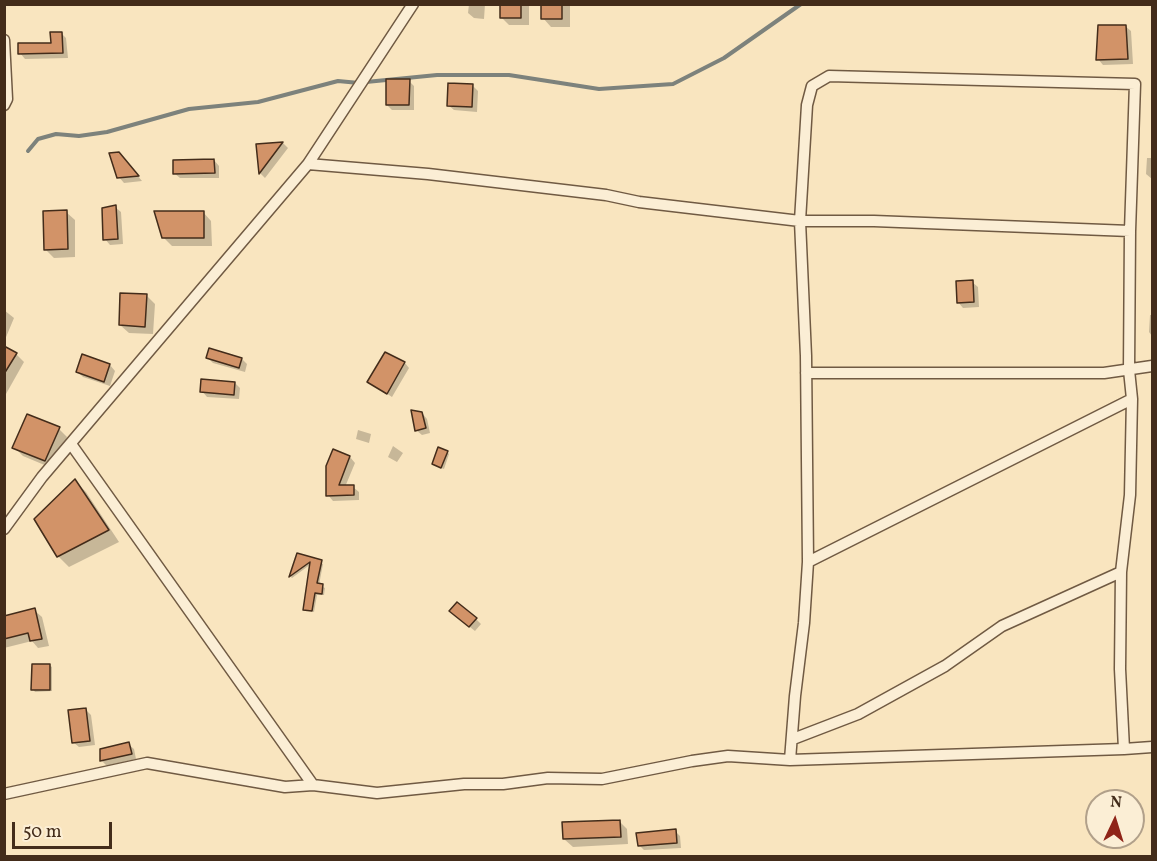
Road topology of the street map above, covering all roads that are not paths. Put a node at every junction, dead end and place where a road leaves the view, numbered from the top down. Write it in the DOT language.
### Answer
graph roads {
  1 [pos="413,4"];
  2 [pos="4,40"];
  3 [pos="4,105"];
  4 [pos="308,165"];
  5 [pos="800,221"];
  6 [pos="1130,231"];
  7 [pos="1152,366"];
  8 [pos="1129,370"];
  9 [pos="806,373"];
  10 [pos="1132,399"];
  11 [pos="71,444"];
  12 [pos="4,529"];
  13 [pos="808,562"];
  14 [pos="1122,572"];
  15 [pos="793,739"];
  16 [pos="1152,747"];
  17 [pos="1124,749"];
  18 [pos="790,760"];
  19 [pos="313,785"];
  20 [pos="4,794"];
  1 -- 4 [label="street"];
  2 -- 3 [label="street"];
  4 -- 5 [label="street"];
  4 -- 11 [label="street"];
  5 -- 6 [label="street"];
  5 -- 6 [label="street"];
  5 -- 9 [label="street"];
  6 -- 8 [label="street"];
  7 -- 8 [label="street"];
  8 -- 9 [label="street"];
  8 -- 10 [label="street"];
  9 -- 13 [label="street"];
  10 -- 13 [label="street"];
  10 -- 14 [label="street"];
  11 -- 12 [label="street"];
  11 -- 19 [label="street"];
  13 -- 15 [label="street"];
  14 -- 15 [label="street"];
  14 -- 17 [label="street"];
  15 -- 18 [label="street"];
  16 -- 17 [label="street"];
  17 -- 18 [label="street"];
  18 -- 19 [label="street"];
  19 -- 20 [label="street"];
}
